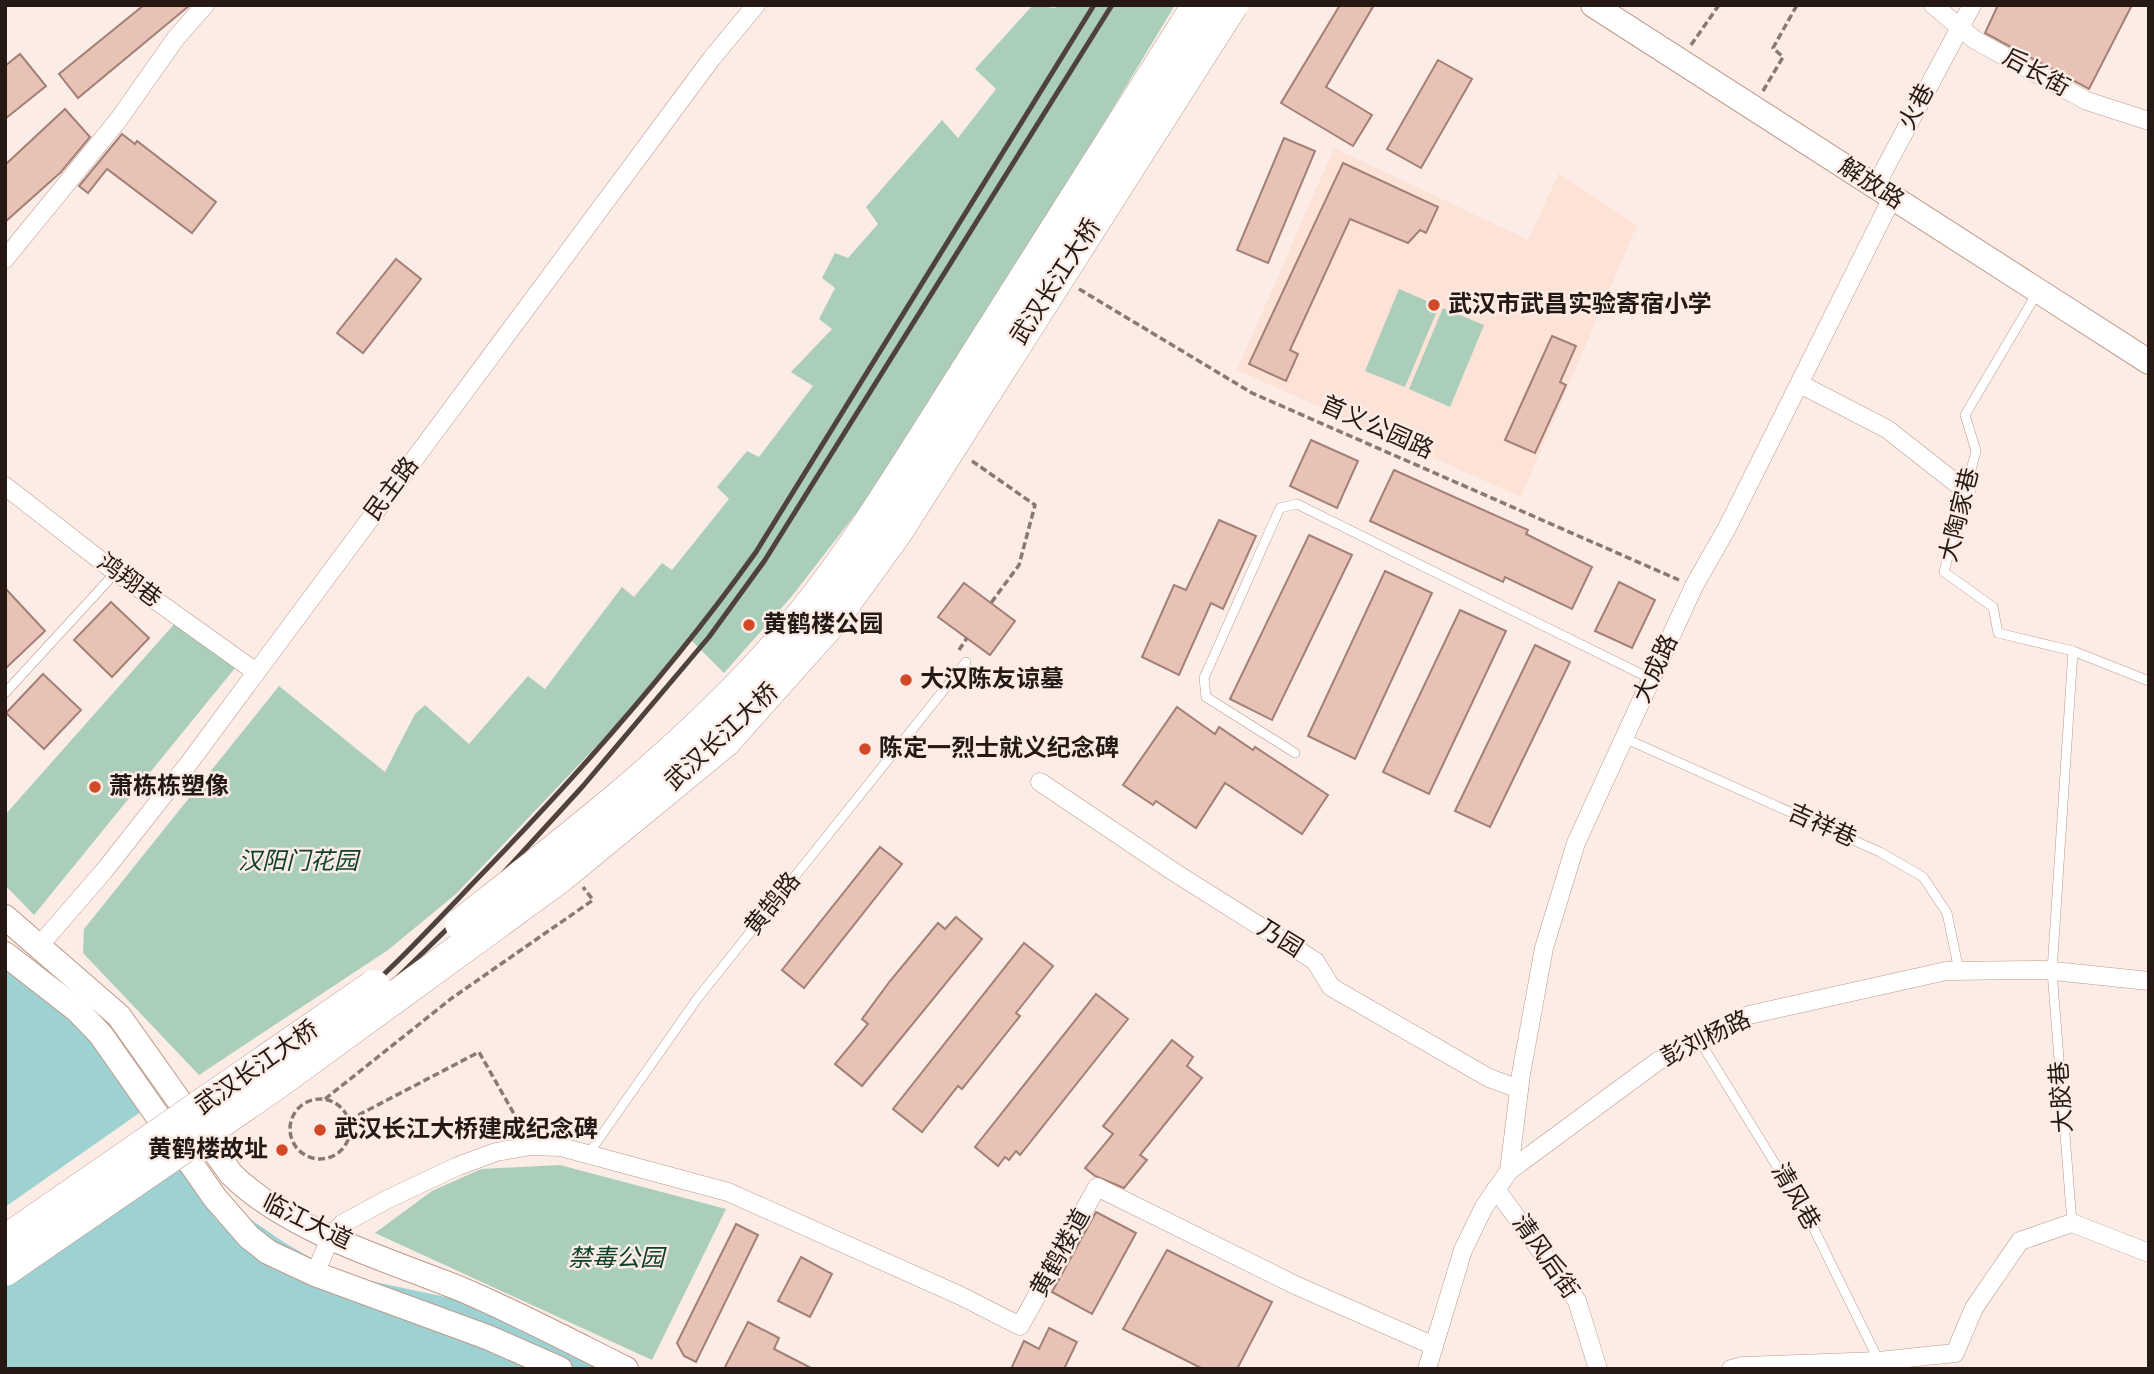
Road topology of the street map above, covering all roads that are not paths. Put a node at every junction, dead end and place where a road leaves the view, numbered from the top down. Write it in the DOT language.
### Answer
graph roads {
  1 [pos="205,5"];
  2 [pos="1198,5"];
  3 [pos="1232,5"];
  4 [pos="1594,5"];
  5 [pos="1933,5"];
  6 [pos="1972,5"];
  7 [pos="752,7"];
  8 [pos="1960,28"];
  9 [pos="2149,121"];
  10 [pos="1883,193"];
  11 [pos="5,259"];
  12 [pos="2038,292"];
  13 [pos="2149,362"];
  14 [pos="1800,384"];
  15 [pos="5,486"];
  16 [pos="1966,491"];
  17 [pos="116,572"];
  18 [pos="2073,651"];
  19 [pos="967,662"];
  20 [pos="256,672"];
  21 [pos="1651,679"];
  22 [pos="2149,681"];
  23 [pos="5,693"];
  24 [pos="1624,738"];
  25 [pos="1295,753"];
  26 [pos="1040,782"];
  27 [pos="5,917"];
  28 [pos="39,946"];
  29 [pos="13,960"];
  30 [pos="1959,971"];
  31 [pos="2052,971"];
  32 [pos="2149,981"];
  33 [pos="1699,1040"];
  34 [pos="1519,1089"];
  35 [pos="589,1153"];
  36 [pos="1509,1171"];
  37 [pos="1496,1189"];
  38 [pos="2072,1223"];
  39 [pos="331,1236"];
  40 [pos="5,1241"];
  41 [pos="2149,1253"];
  42 [pos="5,1270"];
  43 [pos="315,1275"];
  44 [pos="1434,1346"];
  45 [pos="1879,1361"];
  46 [pos="560,1369"];
  47 [pos="626,1369"];
  48 [pos="1427,1369"];
  49 [pos="1598,1369"];
  50 [pos="1731,1369"];
  1 -- 11 [label="street"];
  2 -- 40 [label="highway, 武汉长江大桥, bridge"];
  3 -- 42 [label="highway, 武汉长江大桥, bridge"];
  4 -- 10 [label="main road, 解放路"];
  5 -- 8 [label="street, 后长街"];
  6 -- 8 [label="street, 火巷"];
  7 -- 20 [label="street, 民主路"];
  8 -- 9 [label="street, 后长街"];
  8 -- 10 [label="street, 火巷"];
  10 -- 12 [label="main road, 解放路"];
  10 -- 14 [label="street, 大成路"];
  12 -- 13 [label="main road, 解放路"];
  12 -- 16 [label="lane, 大陶家巷"];
  14 -- 16 [label="street"];
  14 -- 21 [label="street, 大成路"];
  15 -- 17 [label="street, 鸿翔巷"];
  16 -- 18 [label="lane, 大陶家巷"];
  17 -- 20 [label="street, 鸿翔巷"];
  17 -- 23 [label="lane"];
  18 -- 22 [label="lane"];
  18 -- 31 [label="lane"];
  19 -- 35 [label="lane, 黄鹄路"];
  20 -- 28 [label="street, 民主路"];
  21 -- 24 [label="street, 大成路"];
  21 -- 25 [label="lane"];
  24 -- 30 [label="lane, 吉祥巷"];
  24 -- 34 [label="street, 大成路"];
  26 -- 34 [label="street, 乃园"];
  27 -- 28 [label="main road, 临江大道"];
  28 -- 29 [label="main road, 民主路"];
  28 -- 39 [label="main road, 临江大道"];
  29 -- 43 [label="main road, 临江大道"];
  30 -- 31 [label="street, 彭刘杨路"];
  30 -- 33 [label="street, 彭刘杨路"];
  31 -- 32 [label="street, 彭刘杨路"];
  31 -- 38 [label="lane, 大胶巷"];
  33 -- 36 [label="street, 彭刘杨路"];
  33 -- 45 [label="lane, 清风巷"];
  34 -- 36 [label="street, 大成路"];
  35 -- 39 [label="street"];
  35 -- 44 [label="street, 黄鹤楼道"];
  36 -- 37 [label="street, 彭刘杨路"];
  37 -- 44 [label="street, 彭刘杨路"];
  37 -- 49 [label="street, 清风后街"];
  38 -- 41 [label="street"];
  38 -- 45 [label="street"];
  39 -- 43 [label="street"];
  39 -- 47 [label="main road, 临江大道"];
  43 -- 46 [label="main road, 临江大道"];
  44 -- 48 [label="street, 彭刘杨路"];
  45 -- 50 [label="street"];
}
